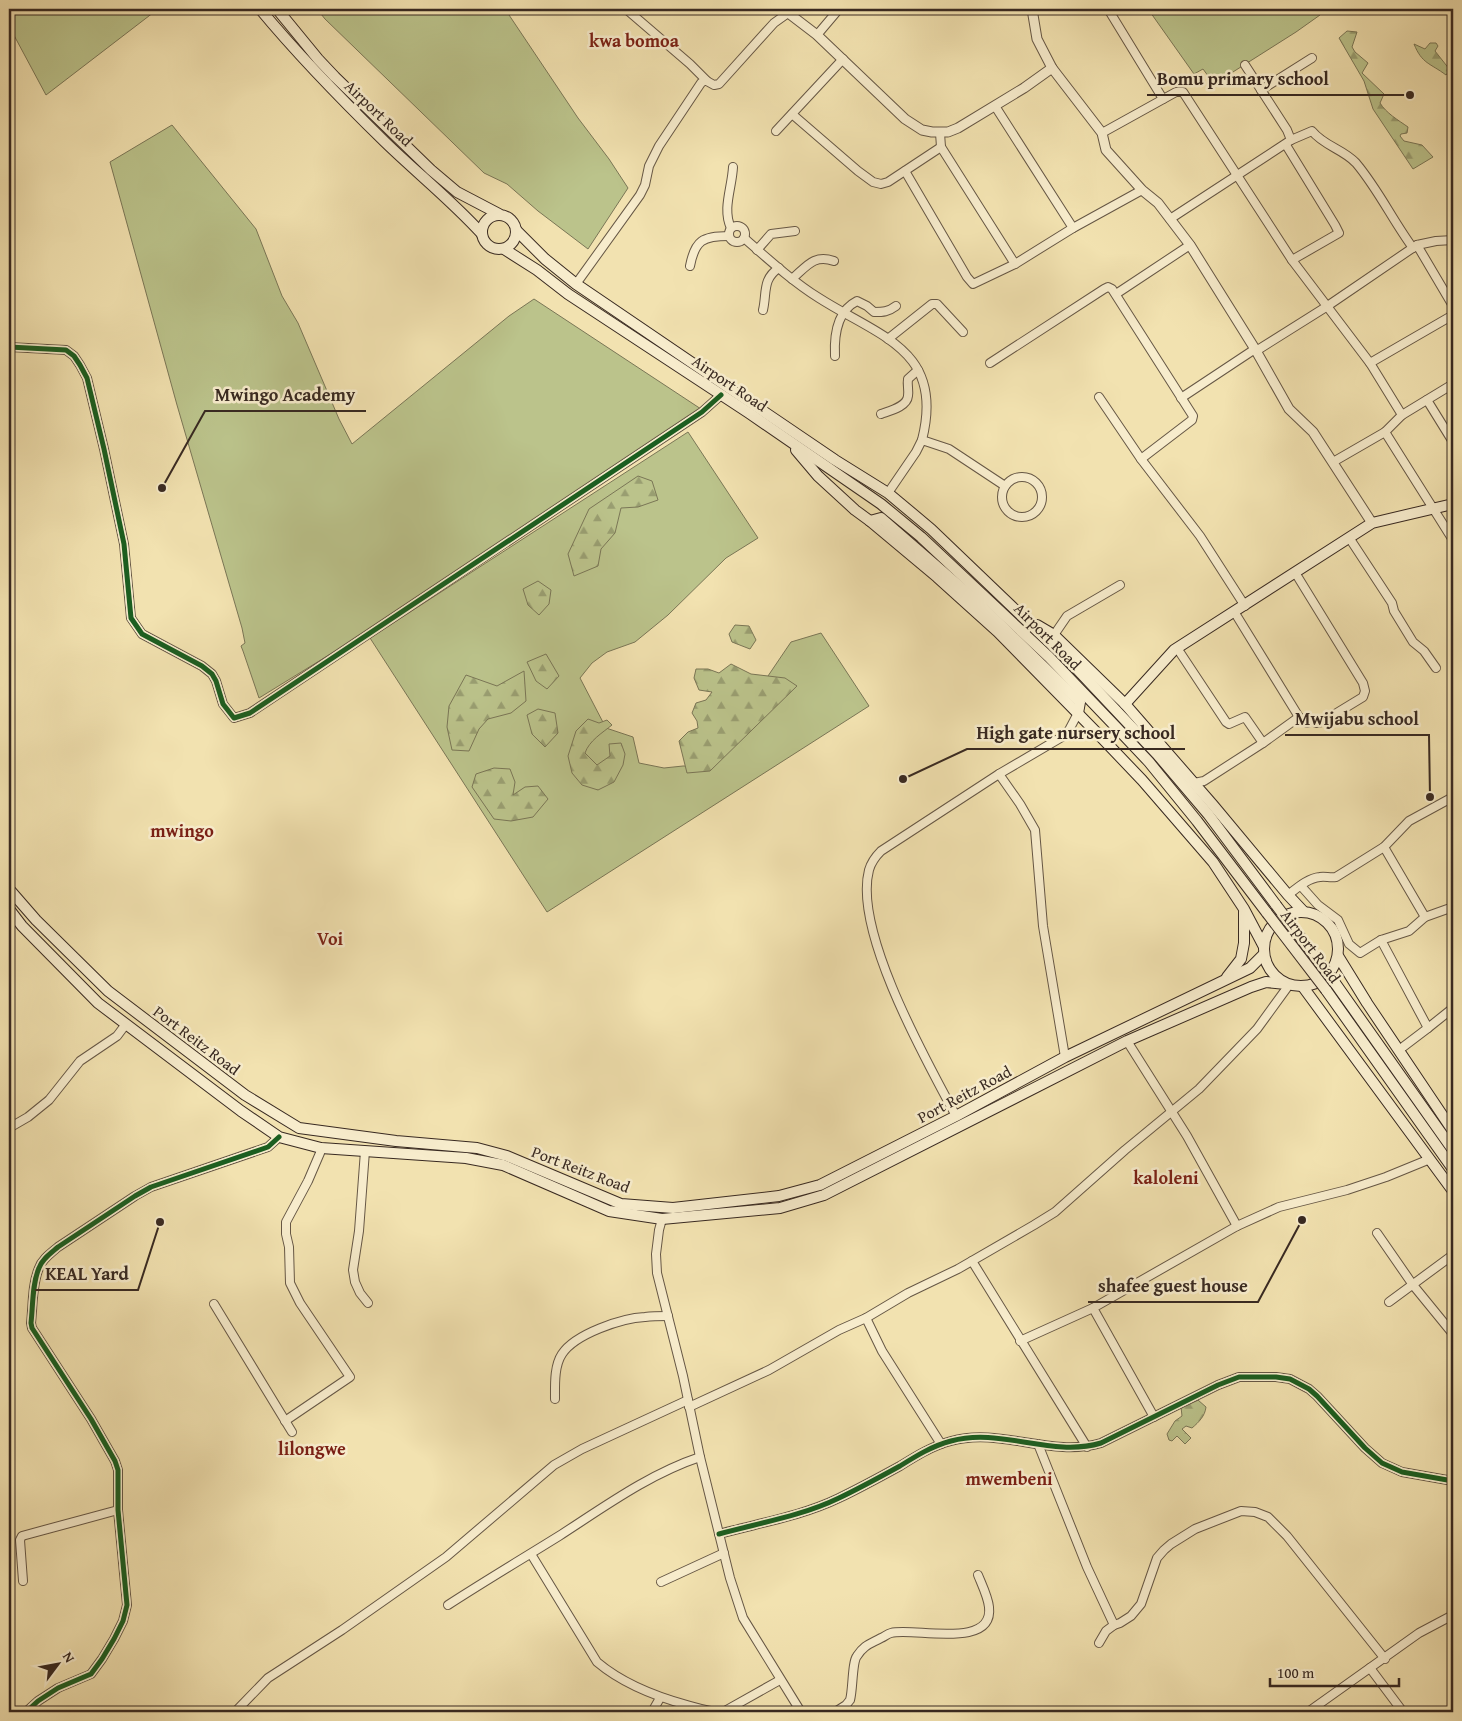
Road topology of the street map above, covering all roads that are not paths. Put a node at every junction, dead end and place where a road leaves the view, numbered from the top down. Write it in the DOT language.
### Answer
graph roads {
  1 [pos="260,9"];
  2 [pos="277,9"];
  3 [pos="626,9"];
  4 [pos="839,9"];
  5 [pos="1031,9"];
  6 [pos="1108,9"];
  7 [pos="785,11"];
  8 [pos="817,35"];
  9 [pos="1312,58"];
  10 [pos="843,59"];
  11 [pos="1245,65"];
  12 [pos="1052,68"];
  13 [pos="707,81"];
  14 [pos="1261,90"];
  15 [pos="1163,99"];
  16 [pos="995,106"];
  17 [pos="792,114"];
  18 [pos="776,131"];
  19 [pos="940,132"];
  20 [pos="1102,133"];
  21 [pos="1288,143"];
  22 [pos="941,147"];
  23 [pos="733,167"];
  24 [pos="905,171"];
  25 [pos="1238,176"];
  26 [pos="1142,190"];
  27 [pos="499,214"];
  28 [pos="1170,219"];
  29 [pos="1073,228"];
  30 [pos="516,230"];
  31 [pos="795,231"];
  32 [pos="730,232"];
  33 [pos="482,234"];
  34 [pos="744,238"];
  35 [pos="1453,240"];
  36 [pos="1190,245"];
  37 [pos="1415,247"];
  38 [pos="504,249"];
  39 [pos="757,250"];
  40 [pos="1292,260"];
  41 [pos="834,261"];
  42 [pos="1015,264"];
  43 [pos="690,266"];
  44 [pos="779,268"];
  45 [pos="792,279"];
  46 [pos="576,284"];
  47 [pos="1116,294"];
  48 [pos="896,306"];
  49 [pos="1453,306"];
  50 [pos="1326,307"];
  51 [pos="763,310"];
  52 [pos="842,313"];
  53 [pos="1453,315"];
  54 [pos="963,332"];
  55 [pos="888,339"];
  56 [pos="9,348"];
  57 [pos="1256,350"];
  58 [pos="835,356"];
  59 [pos="990,363"];
  60 [pos="1370,363"];
  61 [pos="918,370"];
  62 [pos="1453,384"];
  63 [pos="720,394"];
  64 [pos="1099,397"];
  65 [pos="1181,398"];
  66 [pos="1427,400"];
  67 [pos="881,414"];
  68 [pos="1402,415"];
  69 [pos="1385,432"];
  70 [pos="788,440"];
  71 [pos="922,440"];
  72 [pos="1453,442"];
  73 [pos="1141,459"];
  74 [pos="1333,462"];
  75 [pos="1005,486"];
  76 [pos="888,493"];
  77 [pos="1453,504"];
  78 [pos="1433,510"];
  79 [pos="1372,523"];
  80 [pos="1350,539"];
  81 [pos="1453,540"];
  82 [pos="1296,574"];
  83 [pos="1120,585"];
  84 [pos="1245,606"];
  85 [pos="1234,613"];
  86 [pos="1023,618"];
  87 [pos="1054,635"];
  88 [pos="1177,648"];
  89 [pos="1436,668"];
  90 [pos="1126,704"];
  91 [pos="1078,714"];
  92 [pos="1299,717"];
  93 [pos="1263,743"];
  94 [pos="999,774"];
  95 [pos="1194,783"];
  96 [pos="1453,797"];
  97 [pos="1384,847"];
  98 [pos="1301,886"];
  99 [pos="9,889"];
  100 [pos="1288,895"];
  101 [pos="1453,907"];
  102 [pos="9,909"];
  103 [pos="1244,909"];
  104 [pos="1304,912"];
  105 [pos="1425,917"];
  106 [pos="1382,940"];
  107 [pos="1264,950"];
  108 [pos="1338,956"];
  109 [pos="1225,980"];
  110 [pos="1288,984"];
  111 [pos="1303,987"];
  112 [pos="1453,1008"];
  113 [pos="126,1024"];
  114 [pos="1428,1028"];
  115 [pos="1127,1041"];
  116 [pos="1399,1050"];
  117 [pos="1066,1057"];
  118 [pos="1172,1112"];
  119 [pos="956,1116"];
  120 [pos="9,1128"];
  121 [pos="1453,1131"];
  122 [pos="279,1137"];
  123 [pos="321,1148"];
  124 [pos="1453,1150"];
  125 [pos="365,1151"];
  126 [pos="1430,1160"];
  127 [pos="1453,1169"];
  128 [pos="1453,1191"];
  129 [pos="662,1220"];
  130 [pos="1237,1226"];
  131 [pos="1376,1233"];
  132 [pos="1450,1257"];
  133 [pos="972,1261"];
  134 [pos="1413,1285"];
  135 [pos="1388,1302"];
  136 [pos="368,1303"];
  137 [pos="214,1304"];
  138 [pos="1093,1308"];
  139 [pos="668,1316"];
  140 [pos="866,1318"];
  141 [pos="1453,1334"];
  142 [pos="1020,1341"];
  143 [pos="555,1399"];
  144 [pos="688,1404"];
  145 [pos="1154,1417"];
  146 [pos="285,1421"];
  147 [pos="292,1432"];
  148 [pos="941,1444"];
  149 [pos="1038,1444"];
  150 [pos="1087,1448"];
  151 [pos="700,1457"];
  152 [pos="1453,1481"];
  153 [pos="118,1510"];
  154 [pos="719,1534"];
  155 [pos="724,1553"];
  156 [pos="531,1554"];
  157 [pos="978,1575"];
  158 [pos="23,1581"];
  159 [pos="661,1582"];
  160 [pos="448,1605"];
  161 [pos="1453,1615"];
  162 [pos="1114,1625"];
  163 [pos="1099,1643"];
  164 [pos="1384,1659"];
  165 [pos="1370,1668"];
  166 [pos="780,1680"];
  167 [pos="660,1698"];
  168 [pos="26,1712"];
  169 [pos="235,1712"];
  170 [pos="652,1712"];
  171 [pos="722,1712"];
  172 [pos="800,1712"];
  173 [pos="836,1712"];
  174 [pos="1308,1712"];
  175 [pos="1403,1712"];
  1 -- 33 [label="main road, Airport Road"];
  2 -- 27 [label="main road, Airport Road"];
  3 -- 13 [label="street"];
  4 -- 8 [label="street"];
  5 -- 12 [label="street"];
  6 -- 15 [label="street"];
  7 -- 8 [label="street"];
  7 -- 13 [label="street"];
  8 -- 10 [label="street"];
  9 -- 14 [label="street"];
  10 -- 17 [label="street"];
  10 -- 19 [label="street"];
  11 -- 14 [label="street"];
  12 -- 16 [label="street"];
  12 -- 20 [label="street"];
  13 -- 46 [label="street"];
  14 -- 21 [label="street"];
  15 -- 20 [label="street"];
  15 -- 25 [label="street"];
  16 -- 19 [label="street"];
  16 -- 29 [label="street"];
  17 -- 18 [label="street"];
  17 -- 24 [label="street"];
  19 -- 22 [label="street"];
  20 -- 26 [label="street"];
  21 -- 25 [label="street"];
  21 -- 37 [label="street"];
  21 -- 40 [label="street"];
  22 -- 24 [label="street"];
  22 -- 42 [label="street"];
  23 -- 32 [label="street"];
  24 -- 42 [label="street"];
  25 -- 28 [label="street"];
  25 -- 40 [label="street"];
  26 -- 28 [label="street"];
  26 -- 29 [label="street"];
  27 -- 30 [label="main road"];
  27 -- 33 [label="main road"];
  28 -- 36 [label="street"];
  29 -- 42 [label="street"];
  30 -- 38 [label="main road"];
  30 -- 46 [label="main road, Airport Road"];
  31 -- 39 [label="street"];
  32 -- 34 [label="street"];
  32 -- 34 [label="street"];
  32 -- 43 [label="street"];
  33 -- 38 [label="main road"];
  34 -- 39 [label="street"];
  35 -- 37 [label="street"];
  36 -- 47 [label="street"];
  36 -- 57 [label="street"];
  37 -- 49 [label="street"];
  37 -- 50 [label="street"];
  38 -- 63 [label="main road, Airport Road"];
  39 -- 44 [label="street"];
  40 -- 50 [label="street"];
  41 -- 45 [label="street"];
  44 -- 45 [label="street"];
  44 -- 51 [label="street"];
  45 -- 52 [label="street"];
  46 -- 76 [label="main road, Airport Road"];
  47 -- 59 [label="street"];
  47 -- 65 [label="street"];
  48 -- 52 [label="street"];
  50 -- 57 [label="street"];
  50 -- 60 [label="street"];
  52 -- 55 [label="street"];
  52 -- 58 [label="street"];
  53 -- 60 [label="street"];
  54 -- 55 [label="street"];
  55 -- 61 [label="street"];
  56 -- 63 [label="street"];
  57 -- 65 [label="street"];
  57 -- 74 [label="street"];
  60 -- 68 [label="street"];
  61 -- 67 [label="street"];
  61 -- 71 [label="street"];
  62 -- 66 [label="street"];
  63 -- 70 [label="main road, Airport Road"];
  64 -- 73 [label="street"];
  65 -- 73 [label="street"];
  66 -- 68 [label="street"];
  66 -- 72 [label="street"];
  68 -- 69 [label="street"];
  69 -- 74 [label="street"];
  69 -- 78 [label="street"];
  70 -- 91 [label="main road"];
  70 -- 127 [label="main road, Airport Road, bridge"];
  71 -- 75 [label="street"];
  71 -- 76 [label="street"];
  73 -- 84 [label="street"];
  74 -- 79 [label="street"];
  75 -- 75 [label="street"];
  76 -- 86 [label="main road, Airport Road"];
  77 -- 78 [label="main road"];
  78 -- 79 [label="main road"];
  78 -- 81 [label="street"];
  79 -- 80 [label="main road"];
  80 -- 82 [label="main road"];
  80 -- 89 [label="street"];
  82 -- 84 [label="main road"];
  82 -- 92 [label="street"];
  83 -- 87 [label="street"];
  84 -- 85 [label="main road"];
  85 -- 88 [label="main road"];
  85 -- 92 [label="street"];
  86 -- 87 [label="main road"];
  86 -- 124 [label="main road, Airport Road, bridge"];
  87 -- 90 [label="main road"];
  88 -- 90 [label="main road"];
  88 -- 93 [label="street"];
  90 -- 95 [label="main road"];
  91 -- 94 [label="street"];
  91 -- 103 [label="main road"];
  92 -- 93 [label="street"];
  93 -- 95 [label="street"];
  94 -- 117 [label="street"];
  94 -- 119 [label="street"];
  95 -- 100 [label="main road"];
  96 -- 97 [label="street"];
  97 -- 98 [label="street"];
  97 -- 105 [label="street"];
  98 -- 100 [label="street"];
  98 -- 106 [label="street"];
  99 -- 119 [label="main road, Port Reitz Road"];
  100 -- 104 [label="main road"];
  101 -- 105 [label="street"];
  102 -- 113 [label="main road"];
  103 -- 107 [label="main road"];
  103 -- 109 [label="main road"];
  104 -- 107 [label="main road"];
  104 -- 108 [label="main road"];
  105 -- 106 [label="street"];
  106 -- 114 [label="street"];
  107 -- 109 [label="main road, Port Reitz Road"];
  107 -- 110 [label="main road"];
  108 -- 111 [label="main road"];
  108 -- 116 [label="main road"];
  109 -- 117 [label="main road, Port Reitz Road"];
  110 -- 111 [label="main road"];
  110 -- 115 [label="main road"];
  110 -- 118 [label="street"];
  111 -- 126 [label="main road"];
  112 -- 114 [label="street"];
  113 -- 120 [label="street"];
  113 -- 122 [label="main road"];
  114 -- 116 [label="street"];
  115 -- 118 [label="street"];
  115 -- 129 [label="main road"];
  116 -- 121 [label="main road"];
  117 -- 119 [label="main road, Port Reitz Road"];
  118 -- 130 [label="street"];
  118 -- 133 [label="street"];
  122 -- 123 [label="main road"];
  122 -- 153 [label="street"];
  123 -- 125 [label="main road"];
  123 -- 146 [label="street"];
  125 -- 129 [label="main road"];
  125 -- 136 [label="street"];
  126 -- 128 [label="main road"];
  126 -- 130 [label="street"];
  129 -- 139 [label="street"];
  130 -- 138 [label="street"];
  131 -- 134 [label="street"];
  132 -- 134 [label="street"];
  133 -- 140 [label="street"];
  133 -- 142 [label="street"];
  134 -- 135 [label="street"];
  134 -- 141 [label="street"];
  137 -- 146 [label="street"];
  138 -- 142 [label="street"];
  138 -- 145 [label="street"];
  139 -- 143 [label="street"];
  139 -- 144 [label="street"];
  140 -- 144 [label="street"];
  140 -- 148 [label="street"];
  142 -- 150 [label="street"];
  144 -- 151 [label="street"];
  144 -- 169 [label="street"];
  145 -- 150 [label="street"];
  145 -- 152 [label="street"];
  146 -- 147 [label="street"];
  148 -- 149 [label="street"];
  148 -- 154 [label="street"];
  149 -- 150 [label="street"];
  149 -- 162 [label="street"];
  151 -- 154 [label="street"];
  151 -- 156 [label="street"];
  153 -- 158 [label="street"];
  153 -- 168 [label="street"];
  154 -- 155 [label="street"];
  155 -- 159 [label="street"];
  155 -- 166 [label="street"];
  156 -- 160 [label="street"];
  156 -- 167 [label="street"];
  157 -- 173 [label="street"];
  161 -- 164 [label="street"];
  162 -- 163 [label="street"];
  162 -- 164 [label="street"];
  164 -- 165 [label="street"];
  165 -- 174 [label="street"];
  165 -- 175 [label="street"];
  166 -- 171 [label="street"];
  166 -- 172 [label="street"];
  167 -- 170 [label="street"];
  167 -- 171 [label="street"];
}
